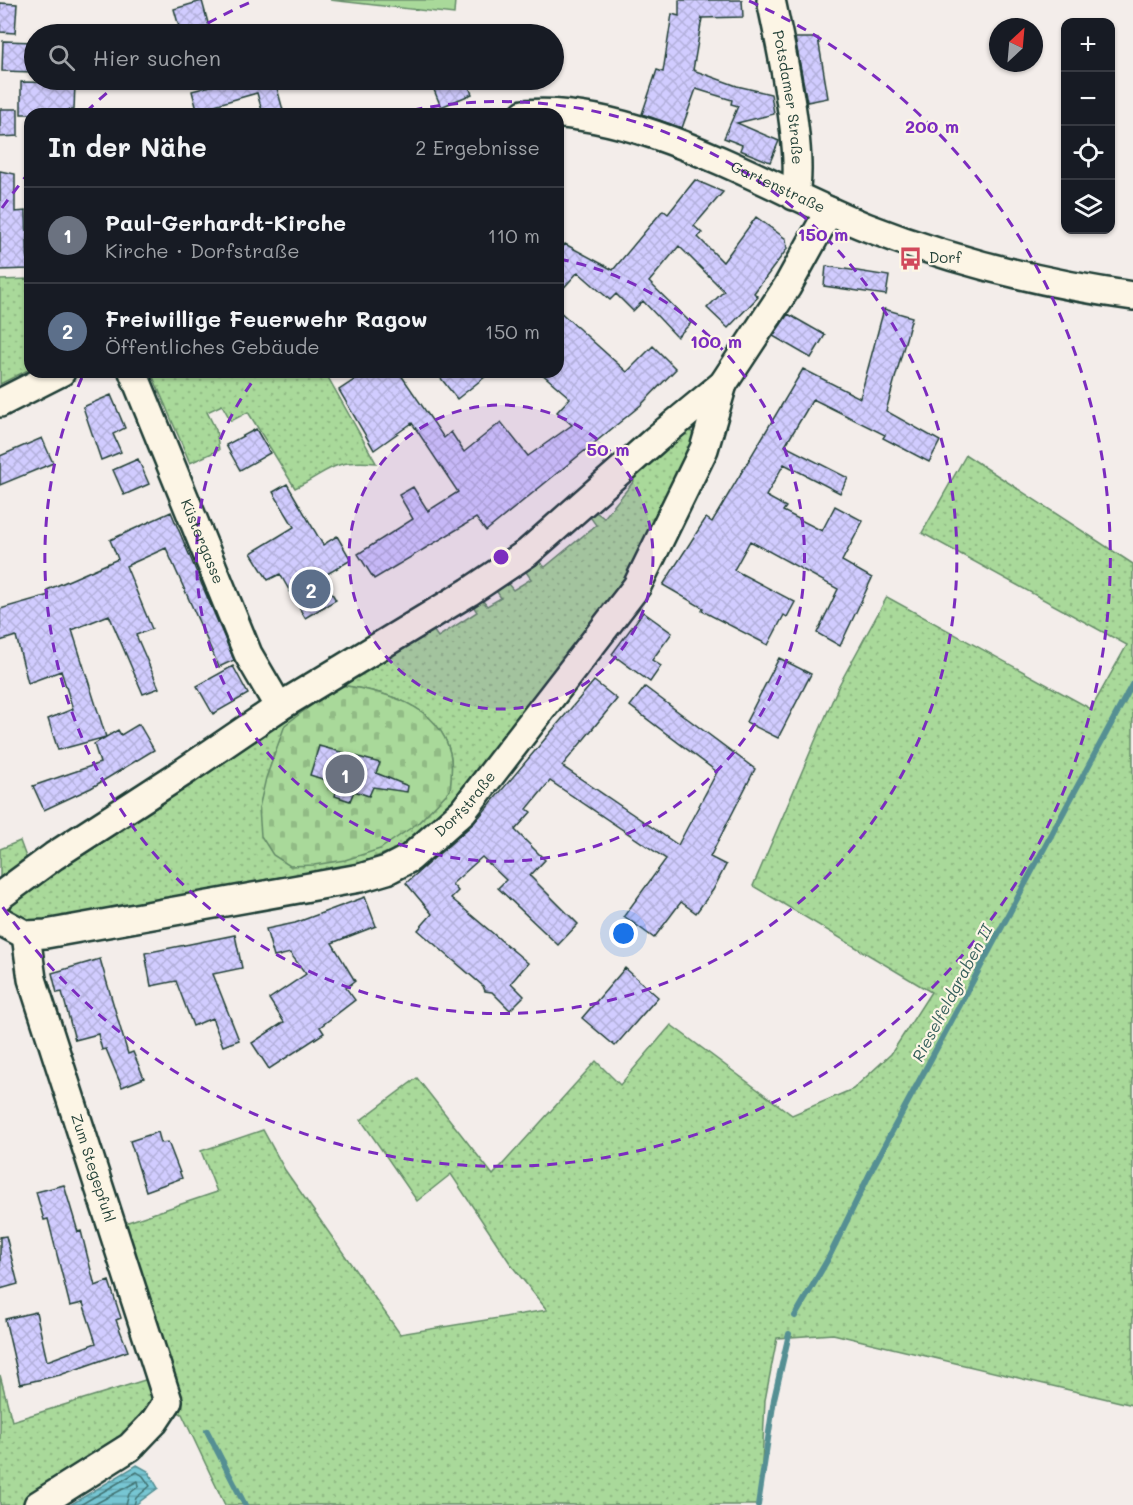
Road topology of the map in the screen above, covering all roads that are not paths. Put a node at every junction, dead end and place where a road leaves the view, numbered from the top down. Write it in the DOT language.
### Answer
graph roads {
  1 [pos="771,0"];
  2 [pos="564,114"];
  3 [pos="794,196"];
  4 [pos="829,211"];
  5 [pos="1133,296"];
  6 [pos="49,378"];
  7 [pos="135,378"];
  8 [pos="723,384"];
  9 [pos="0,403"];
  10 [pos="279,706"];
  11 [pos="0,896"];
  12 [pos="0,921"];
  13 [pos="26,935"];
  14 [pos="38,1505"];
  1 -- 3 [label="street, Potsdamer Straße"];
  2 -- 3 [label="street, Gartenstraße"];
  3 -- 4 [label="street, Gartenstraße"];
  4 -- 5 [label="street, Gartenstraße"];
  4 -- 8 [label="street, Dorfstraße"];
  6 -- 9 [label="street"];
  7 -- 10 [label="street, Küstergasse"];
  8 -- 10 [label="street, Dorfstraße"];
  8 -- 13 [label="street, Dorfstraße"];
  10 -- 11 [label="street, Dorfstraße"];
  12 -- 13 [label="street"];
  13 -- 14 [label="street, Zum Stegepfuhl"];
}
